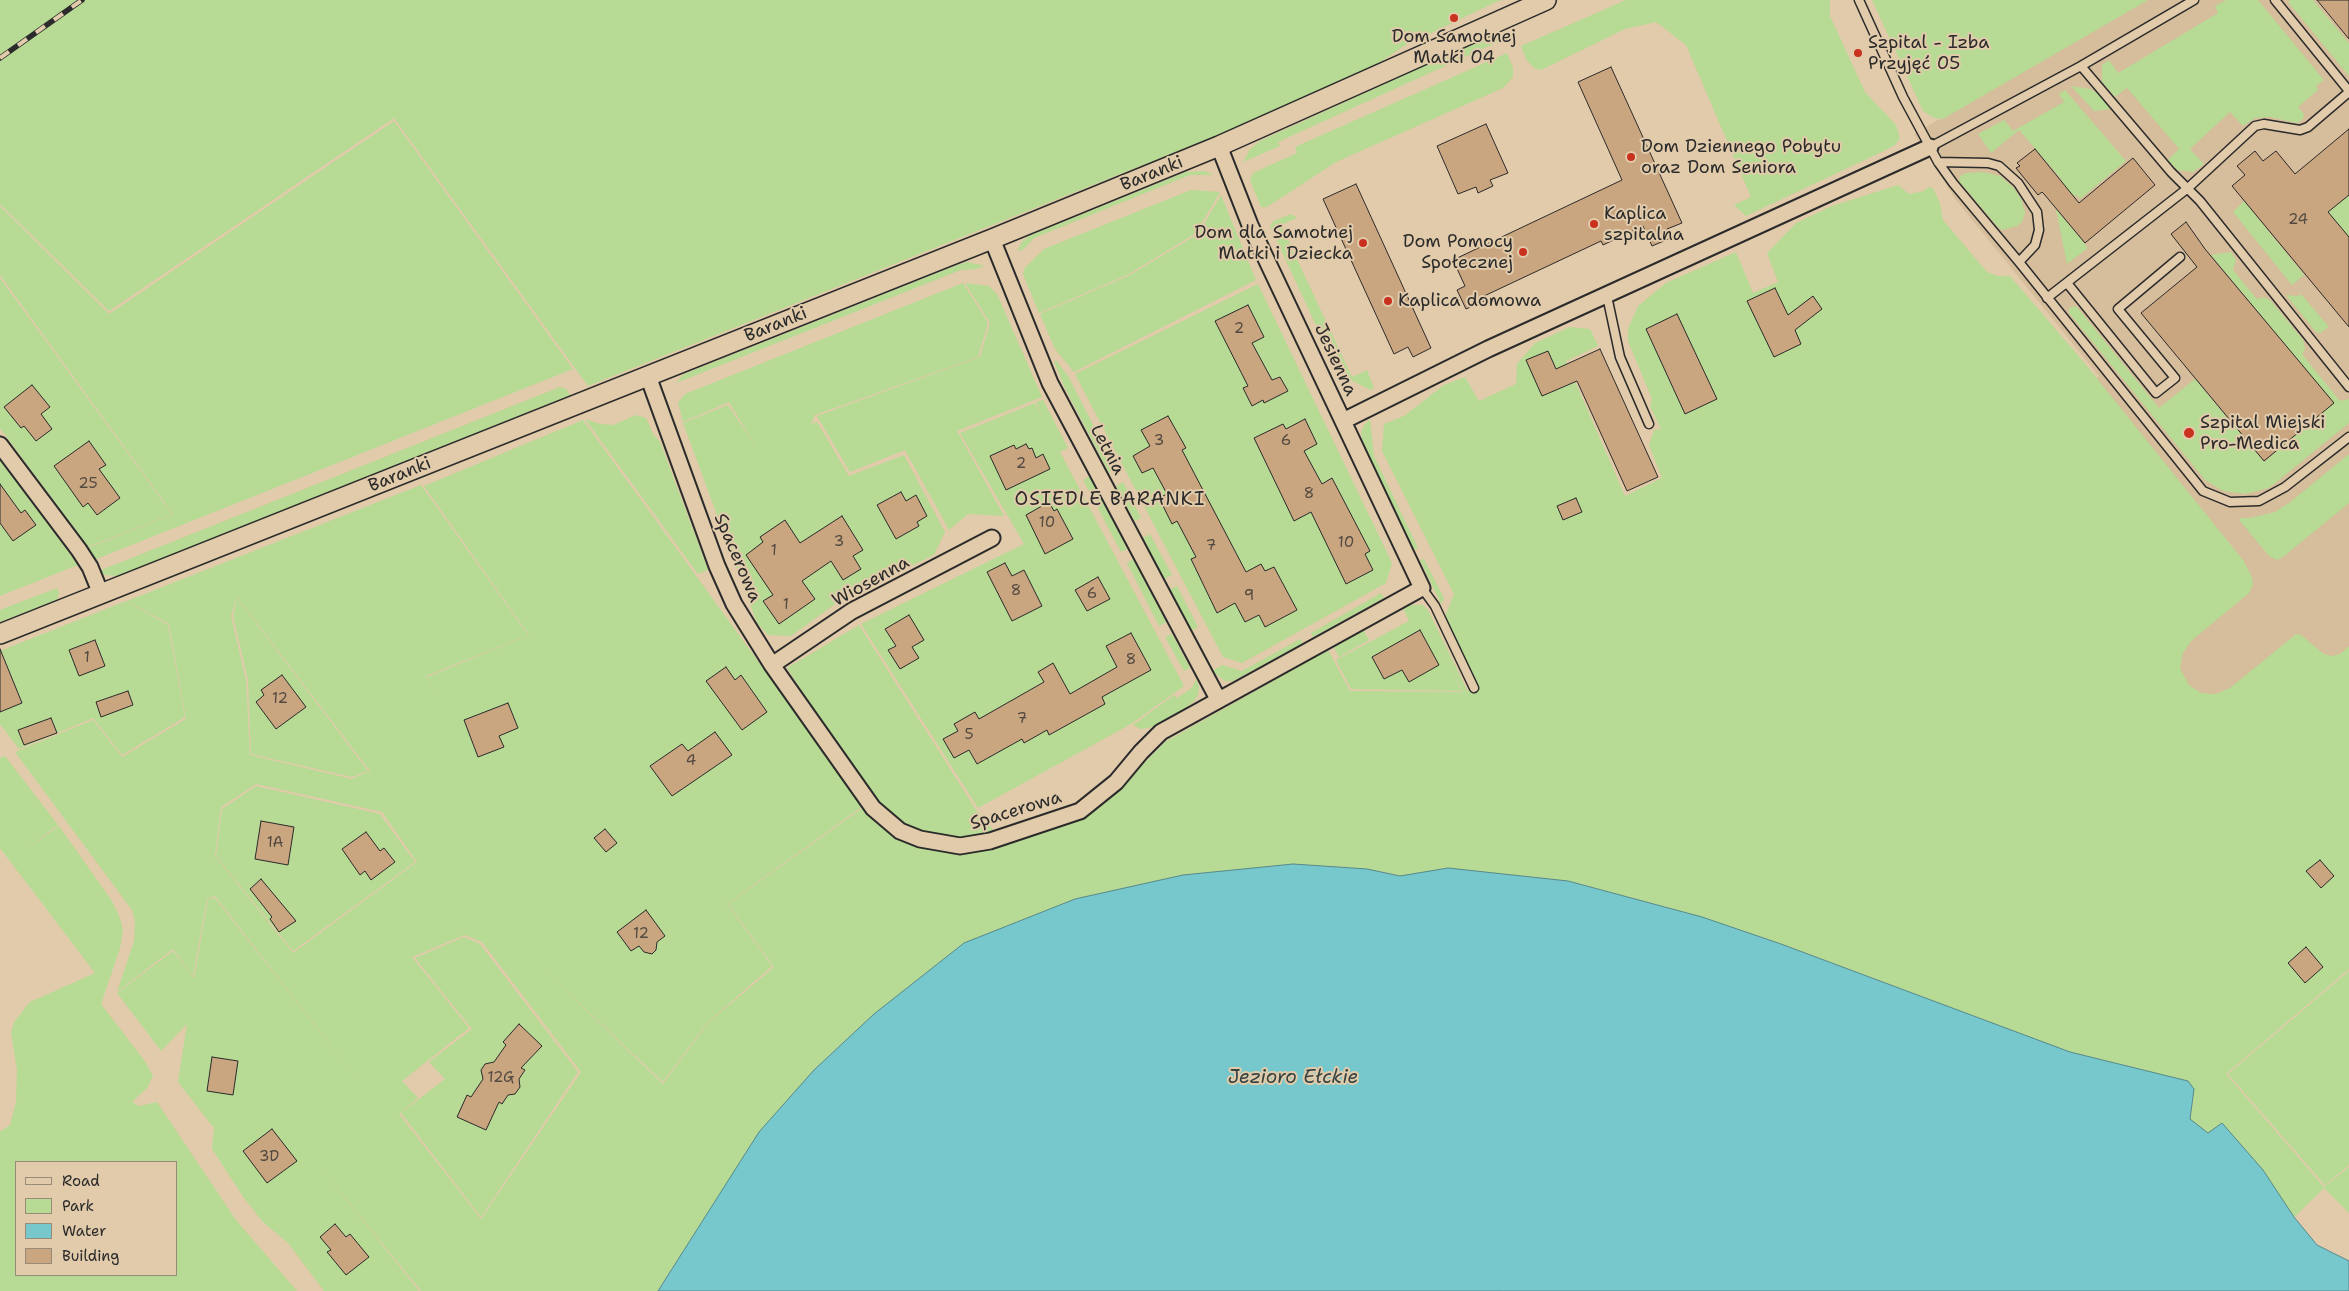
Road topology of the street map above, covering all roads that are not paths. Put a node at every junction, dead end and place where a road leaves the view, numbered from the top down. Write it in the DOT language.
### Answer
graph roads {
  1 [pos="1546,0"];
  2 [pos="1859,0"];
  3 [pos="2194,0"];
  4 [pos="2275,0"];
  5 [pos="2081,66"];
  6 [pos="2349,92"];
  7 [pos="1219,146"];
  8 [pos="1930,147"];
  9 [pos="1938,162"];
  10 [pos="2188,188"];
  11 [pos="992,239"];
  12 [pos="2180,257"];
  13 [pos="2019,262"];
  14 [pos="2067,283"];
  15 [pos="1607,296"];
  16 [pos="2047,298"];
  17 [pos="648,376"];
  18 [pos="2349,387"];
  19 [pos="1343,421"];
  20 [pos="1649,424"];
  21 [pos="2349,437"];
  22 [pos="0,445"];
  23 [pos="992,538"];
  24 [pos="1422,588"];
  25 [pos="101,594"];
  26 [pos="0,634"];
  27 [pos="772,665"];
  28 [pos="1474,688"];
  29 [pos="1218,699"];
  1 -- 7 [label="street, Baranki"];
  2 -- 8 [label="lane"];
  3 -- 5 [label="lane"];
  4 -- 6 [label="lane"];
  5 -- 8 [label="lane"];
  5 -- 10 [label="lane"];
  6 -- 10 [label="lane"];
  7 -- 11 [label="street, Baranki"];
  7 -- 19 [label="street, Jesienna"];
  8 -- 9 [label="lane"];
  8 -- 15 [label="street"];
  9 -- 13 [label="lane"];
  9 -- 13 [label="lane"];
  10 -- 14 [label="lane"];
  10 -- 18 [label="lane"];
  11 -- 17 [label="street, Baranki"];
  11 -- 29 [label="street, Letnia"];
  12 -- 14 [label="lane"];
  13 -- 16 [label="lane"];
  14 -- 16 [label="lane"];
  15 -- 19 [label="street"];
  15 -- 20 [label="lane"];
  16 -- 21 [label="lane"];
  17 -- 25 [label="street, Baranki"];
  17 -- 27 [label="street, Spacerowa"];
  19 -- 24 [label="street, Jesienna"];
  22 -- 25 [label="street"];
  23 -- 27 [label="street, Wiosenna"];
  24 -- 28 [label="lane"];
  24 -- 29 [label="street, Spacerowa"];
  25 -- 26 [label="street, Baranki"];
  27 -- 29 [label="street, Spacerowa"];
}
